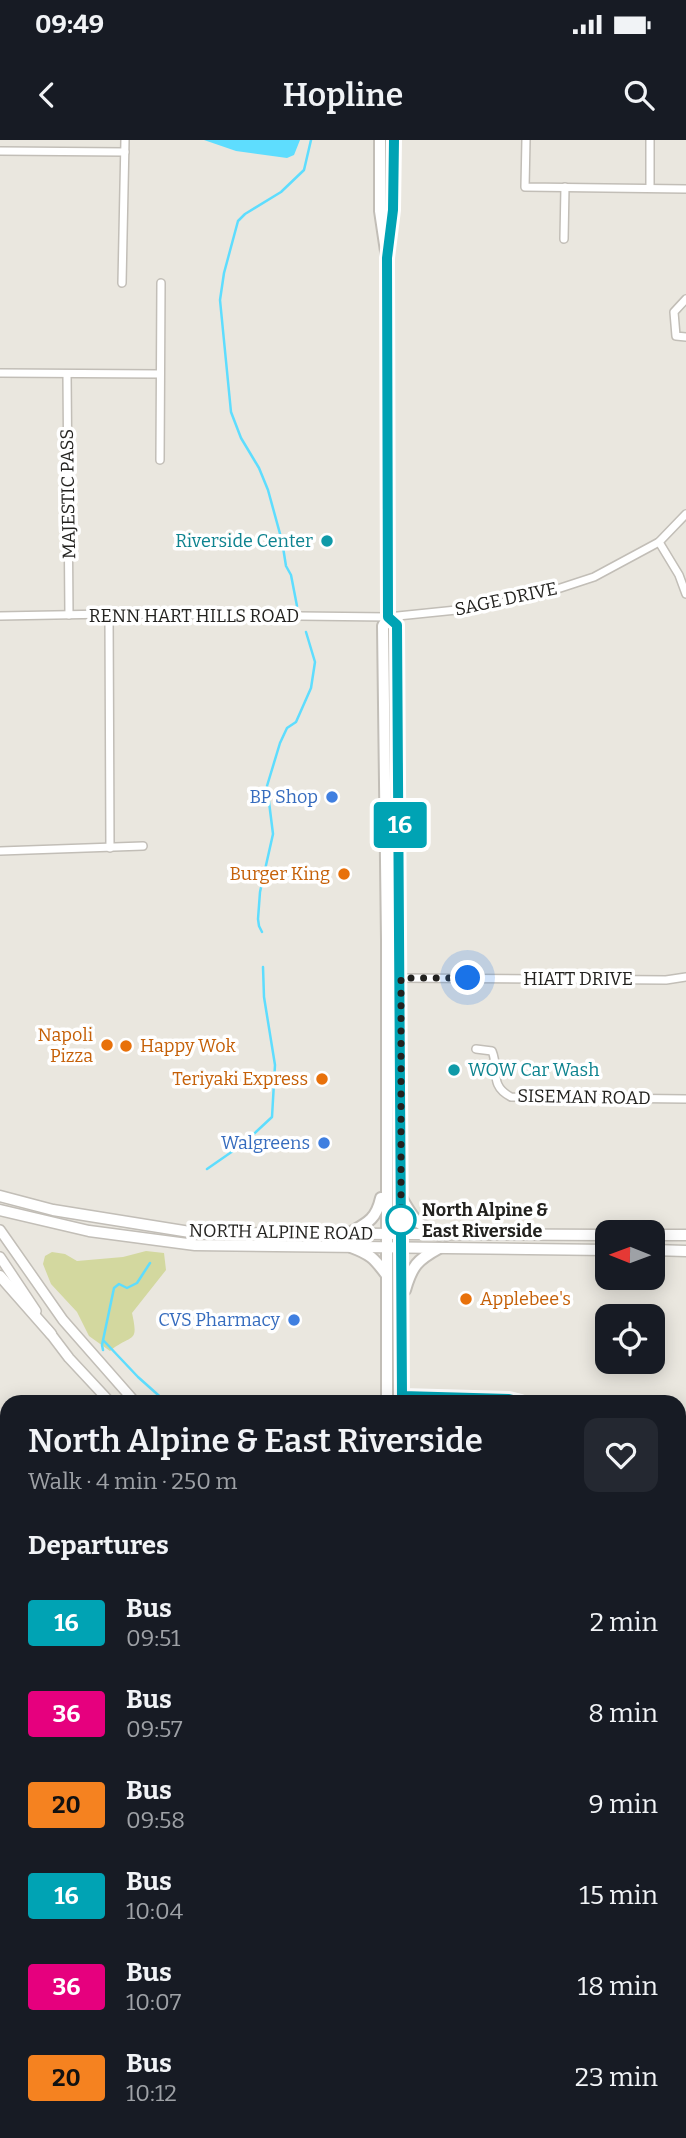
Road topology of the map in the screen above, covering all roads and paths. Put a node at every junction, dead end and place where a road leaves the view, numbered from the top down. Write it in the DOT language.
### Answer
graph roads {
  1 [pos="125,140"];
  2 [pos="380,140"];
  3 [pos="394,140"];
  4 [pos="526,140"];
  5 [pos="650,140"];
  6 [pos="0,151"];
  7 [pos="124,152"];
  8 [pos="565,187"];
  9 [pos="650,188"];
  10 [pos="686,189"];
  11 [pos="564,239"];
  12 [pos="387,258"];
  13 [pos="122,283"];
  14 [pos="161,283"];
  15 [pos="686,299"];
  16 [pos="686,337"];
  17 [pos="0,373"];
  18 [pos="67,374"];
  19 [pos="160,374"];
  20 [pos="160,460"];
  21 [pos="686,514"];
  22 [pos="659,542"];
  23 [pos="686,594"];
  24 [pos="109,614"];
  25 [pos="69,615"];
  26 [pos="0,616"];
  27 [pos="388,617"];
  28 [pos="143,846"];
  29 [pos="110,848"];
  30 [pos="0,850"];
  31 [pos="686,977"];
  32 [pos="387,978"];
  33 [pos="401,978"];
  34 [pos="476,1049"];
  35 [pos="686,1099"];
  36 [pos="386,1178"];
  37 [pos="0,1196"];
  38 [pos="401,1197"];
  39 [pos="0,1210"];
  40 [pos="0,1230"];
  41 [pos="348,1234"];
  42 [pos="386,1234"];
  43 [pos="401,1234"];
  44 [pos="446,1235"];
  45 [pos="595,1235"];
  46 [pos="665,1235"];
  47 [pos="686,1235"];
  48 [pos="525,1236"];
  49 [pos="351,1247"];
  50 [pos="386,1247"];
  51 [pos="401,1247"];
  52 [pos="439,1248"];
  53 [pos="525,1248"];
  54 [pos="595,1250"];
  55 [pos="665,1250"];
  56 [pos="686,1251"];
  57 [pos="0,1257"];
  58 [pos="386,1275"];
  59 [pos="0,1276"];
  60 [pos="402,1303"];
  61 [pos="51,1334"];
  62 [pos="103,1395"];
  63 [pos="129,1395"];
  64 [pos="387,1395"];
  65 [pos="402,1395"];
  1 -- 7 [label="street"];
  2 -- 12 [label="main road"];
  3 -- 12 [label="main road"];
  4 -- 8 [label="street"];
  5 -- 9 [label="street"];
  6 -- 7 [label="street"];
  7 -- 13 [label="street"];
  8 -- 9 [label="street"];
  8 -- 11 [label="street"];
  9 -- 10 [label="street"];
  12 -- 27 [label="main road"];
  14 -- 19 [label="street"];
  15 -- 16 [label="street"];
  17 -- 18 [label="street"];
  18 -- 19 [label="street"];
  18 -- 25 [label="street, MAJESTIC PASS"];
  19 -- 20 [label="street"];
  21 -- 22 [label="street, SAGE DRIVE"];
  22 -- 23 [label="street"];
  22 -- 27 [label="street, SAGE DRIVE"];
  24 -- 25 [label="street, RENN HART HILLS ROAD"];
  24 -- 27 [label="street, RENN HART HILLS ROAD"];
  24 -- 29 [label="street"];
  25 -- 26 [label="street, RENN HART HILLS ROAD"];
  27 -- 32 [label="main road"];
  27 -- 33 [label="main road"];
  28 -- 29 [label="street"];
  29 -- 30 [label="street"];
  31 -- 33 [label="street, HIATT DRIVE"];
  32 -- 33 [label="street, HIATT DRIVE"];
  32 -- 36 [label="main road"];
  33 -- 38 [label="main road"];
  34 -- 35 [label="street, SISEMAN ROAD"];
  36 -- 41 [label="main road"];
  36 -- 42 [label="main road"];
  37 -- 41 [label="main road, NORTH ALPINE ROAD"];
  38 -- 43 [label="main road"];
  38 -- 44 [label="main road"];
  39 -- 49 [label="main road, NORTH ALPINE ROAD"];
  40 -- 63 [label="street"];
  41 -- 42 [label="main road, NORTH ALPINE ROAD"];
  42 -- 43 [label="main road, NORTH ALPINE ROAD"];
  42 -- 50 [label="main road"];
  43 -- 44 [label="main road, NORTH ALPINE ROAD"];
  43 -- 51 [label="main road"];
  44 -- 48 [label="main road, NORTH ALPINE ROAD"];
  45 -- 48 [label="main road, NORTH ALPINE ROAD"];
  46 -- 47 [label="main road"];
  48 -- 53 [label="main road"];
  49 -- 50 [label="main road, NORTH ALPINE ROAD"];
  49 -- 58 [label="main road"];
  50 -- 51 [label="main road, NORTH ALPINE ROAD"];
  50 -- 58 [label="main road"];
  51 -- 52 [label="main road, NORTH ALPINE ROAD"];
  51 -- 60 [label="main road"];
  52 -- 53 [label="main road, NORTH ALPINE ROAD"];
  52 -- 60 [label="main road"];
  53 -- 54 [label="main road, NORTH ALPINE ROAD"];
  55 -- 56 [label="main road"];
  57 -- 61 [label="street"];
  58 -- 64 [label="main road"];
  59 -- 61 [label="main road"];
  60 -- 65 [label="main road"];
  61 -- 62 [label="street"];
}
